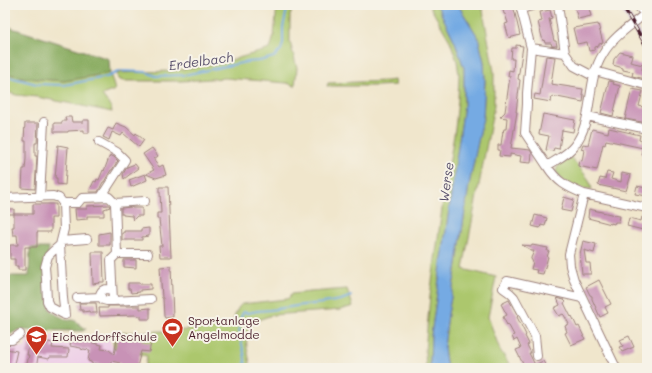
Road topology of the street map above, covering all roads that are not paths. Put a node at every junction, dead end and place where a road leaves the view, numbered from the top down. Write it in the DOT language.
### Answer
graph roads {
  1 [pos="536,5"];
  2 [pos="558,5"];
  3 [pos="636,5"];
  4 [pos="520,7"];
  5 [pos="646,13"];
  6 [pos="531,48"];
  7 [pos="565,52"];
  8 [pos="594,73"];
  9 [pos="647,86"];
  10 [pos="587,116"];
  11 [pos="44,122"];
  12 [pos="647,129"];
  13 [pos="99,142"];
  14 [pos="547,166"];
  15 [pos="580,192"];
  16 [pos="40,197"];
  17 [pos="101,197"];
  18 [pos="5,198"];
  19 [pos="145,202"];
  20 [pos="63,203"];
  21 [pos="114,203"];
  22 [pos="647,208"];
  23 [pos="87,239"];
  24 [pos="60,243"];
  25 [pos="117,254"];
  26 [pos="148,254"];
  27 [pos="112,289"];
  28 [pos="101,297"];
  29 [pos="77,298"];
  30 [pos="582,298"];
  31 [pos="151,299"];
  32 [pos="113,301"];
  33 [pos="20,334"];
  34 [pos="5,340"];
  35 [pos="537,356"];
  36 [pos="616,368"];
  1 -- 4 [label="street"];
  2 -- 7 [label="street"];
  3 -- 5 [label="street"];
  4 -- 6 [label="street"];
  5 -- 8 [label="street"];
  6 -- 7 [label="street"];
  6 -- 14 [label="street"];
  7 -- 8 [label="street"];
  8 -- 9 [label="street"];
  8 -- 10 [label="street"];
  10 -- 12 [label="street"];
  10 -- 14 [label="street"];
  11 -- 16 [label="street"];
  13 -- 17 [label="street"];
  14 -- 15 [label="street"];
  15 -- 22 [label="street"];
  15 -- 30 [label="street"];
  16 -- 18 [label="street"];
  16 -- 20 [label="street"];
  17 -- 20 [label="street"];
  17 -- 21 [label="street"];
  19 -- 21 [label="street"];
  20 -- 24 [label="street"];
  21 -- 25 [label="street"];
  23 -- 24 [label="street"];
  24 -- 24 [label="street"];
  25 -- 26 [label="street"];
  25 -- 27 [label="street"];
  27 -- 28 [label="street"];
  27 -- 32 [label="street"];
  28 -- 29 [label="street"];
  28 -- 32 [label="street"];
  30 -- 35 [label="street"];
  30 -- 36 [label="street"];
  31 -- 32 [label="street"];
  33 -- 34 [label="street"];
}
